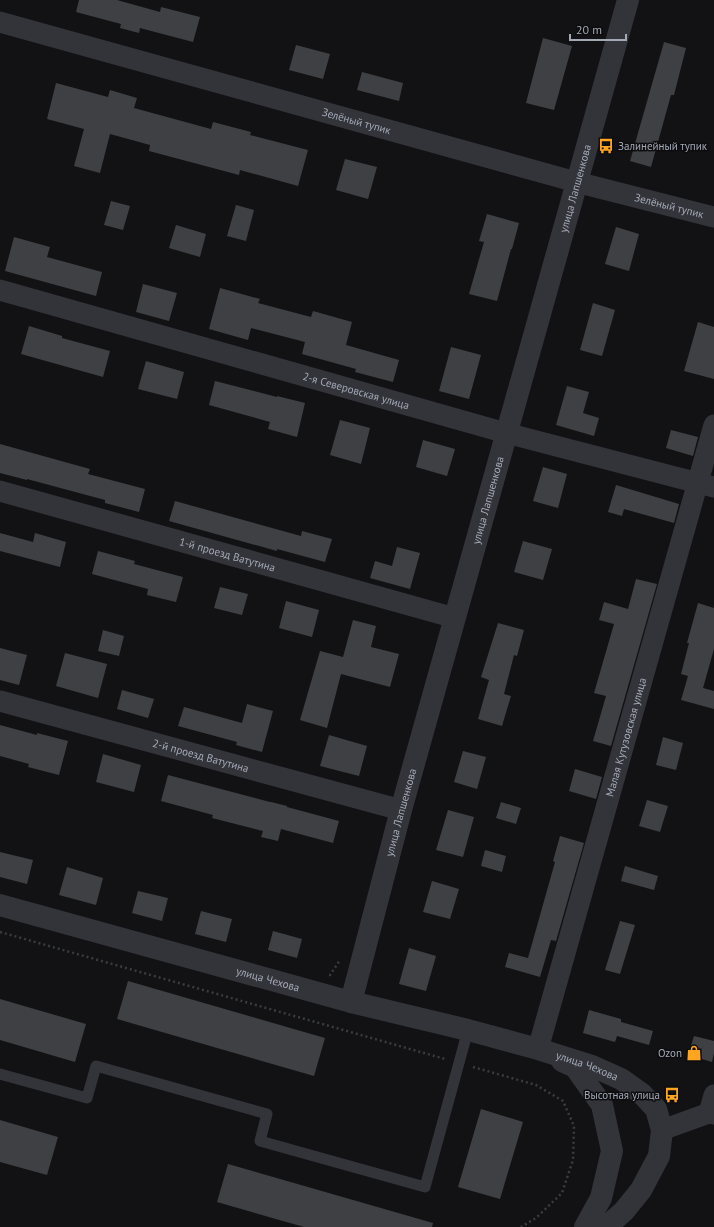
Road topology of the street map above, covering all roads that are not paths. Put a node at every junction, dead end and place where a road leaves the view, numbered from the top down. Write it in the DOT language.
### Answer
graph roads {
  1 [pos="628,0"];
  2 [pos="0,22"];
  3 [pos="576,182"];
  4 [pos="714,217"];
  5 [pos="0,290"];
  6 [pos="714,425"];
  7 [pos="506,433"];
  8 [pos="706,485"];
  9 [pos="0,491"];
  10 [pos="455,618"];
  11 [pos="0,701"];
  12 [pos="401,810"];
  13 [pos="0,905"];
  14 [pos="351,1002"];
  15 [pos="468,1030"];
  16 [pos="538,1049"];
  17 [pos="0,1074"];
  18 [pos="712,1107"];
  19 [pos="662,1130"];
  20 [pos="585,1227"];
  21 [pos="606,1227"];
  1 -- 3 [label="street, улица Лапшенкова"];
  2 -- 3 [label="street, Зелёный тупик"];
  3 -- 4 [label="street, Зелёный тупик"];
  3 -- 7 [label="street, улица Лапшенкова"];
  5 -- 7 [label="street, 2-я Северовская улица"];
  6 -- 8 [label="street, Малая Кутузовская улица"];
  7 -- 8 [label="street, 2-я Северовская улица"];
  7 -- 10 [label="street, улица Лапшенкова"];
  8 -- 16 [label="street, Малая Кутузовская улица"];
  9 -- 10 [label="street, 1-й проезд Ватутина"];
  10 -- 12 [label="street, улица Лапшенкова"];
  11 -- 12 [label="street, 2-й проезд Ватутина"];
  12 -- 14 [label="street, улица Лапшенкова"];
  13 -- 14 [label="street, улица Чехова"];
  14 -- 15 [label="street, улица Чехова"];
  15 -- 16 [label="street, улица Чехова"];
  15 -- 17 [label="lane"];
  16 -- 19 [label="street, улица Чехова"];
  16 -- 20 [label="street, улица Чехова"];
  18 -- 19 [label="street"];
  19 -- 21 [label="street, улица Чехова"];
}
